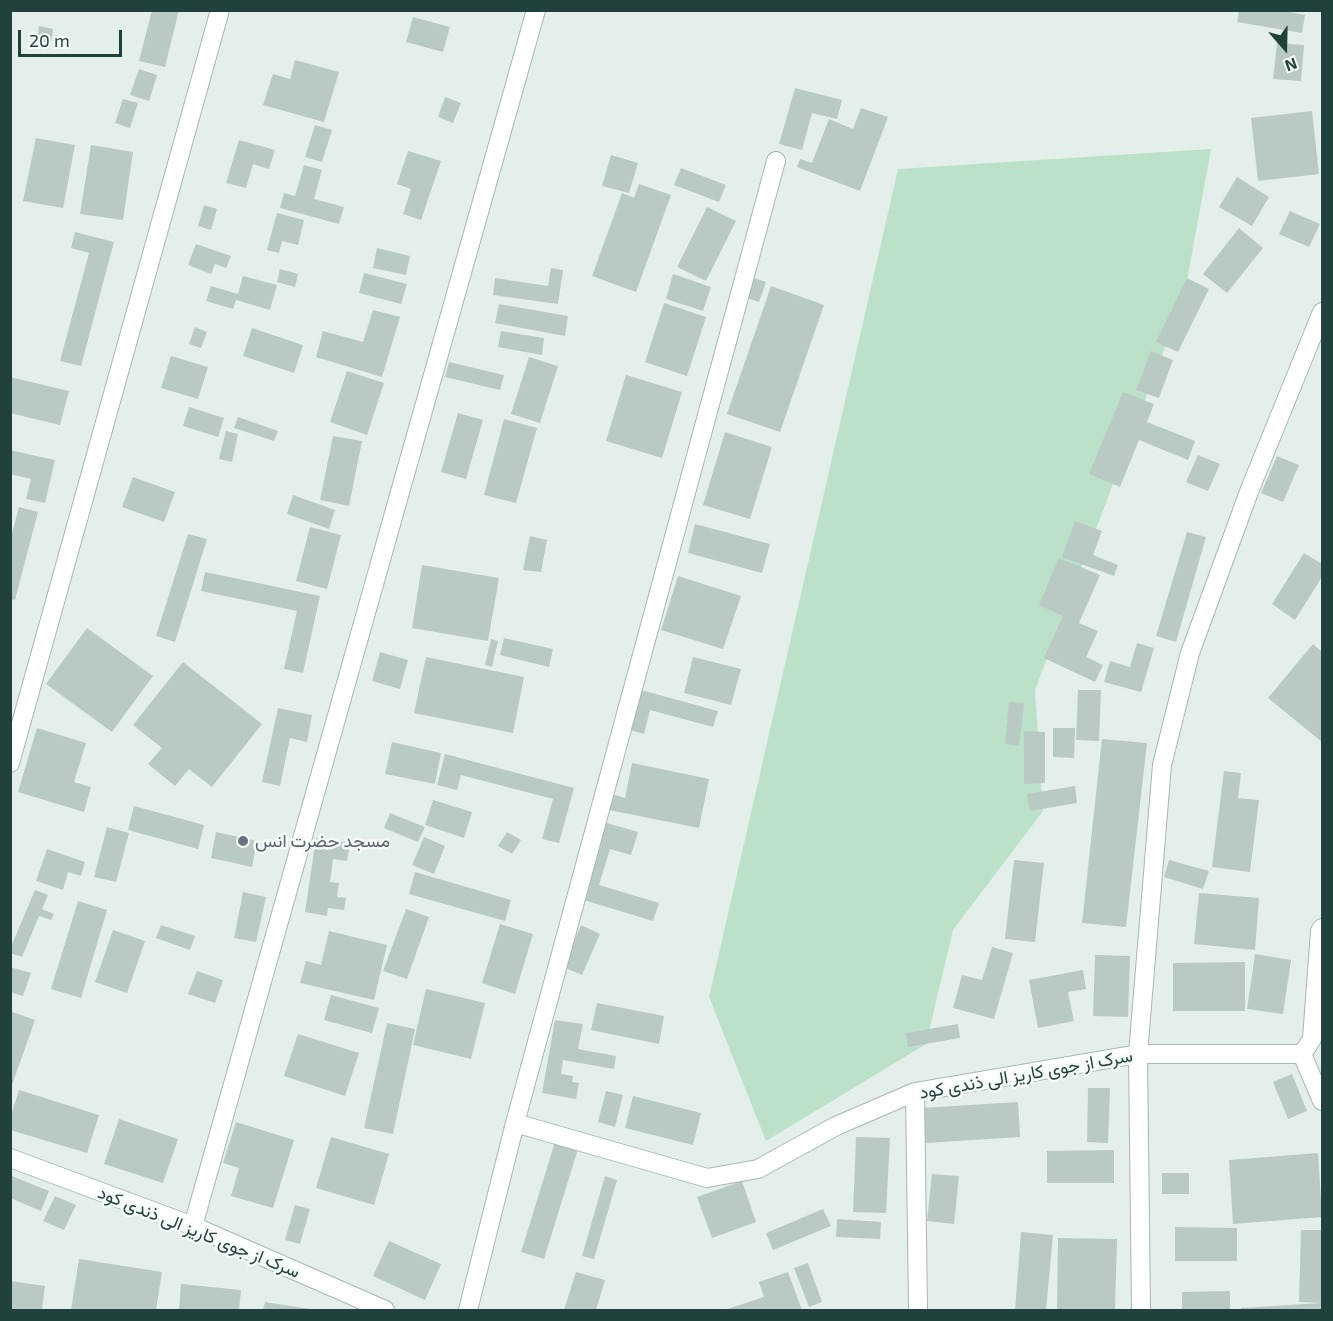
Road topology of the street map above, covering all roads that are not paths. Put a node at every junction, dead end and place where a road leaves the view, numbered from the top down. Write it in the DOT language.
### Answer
graph roads {
  1 [pos="220,10"];
  2 [pos="536,10"];
  3 [pos="776,161"];
  4 [pos="1323,312"];
  5 [pos="10,763"];
  6 [pos="1323,928"];
  7 [pos="1137,1054"];
  8 [pos="1302,1054"];
  9 [pos="915,1092"];
  10 [pos="1323,1101"];
  11 [pos="515,1123"];
  12 [pos="10,1158"];
  13 [pos="193,1226"];
  14 [pos="386,1311"];
  15 [pos="468,1311"];
  16 [pos="918,1311"];
  17 [pos="1141,1311"];
  1 -- 5 [label="street"];
  2 -- 13 [label="street"];
  3 -- 11 [label="street"];
  4 -- 7 [label="street"];
  6 -- 8 [label="street"];
  7 -- 8 [label="street, سرک از جوی کاریز الی ذندی کود"];
  7 -- 9 [label="street, سرک از جوی کاریز الی ذندی کود"];
  7 -- 17 [label="street"];
  8 -- 10 [label="street"];
  9 -- 11 [label="street, سرک از جوی کاریز الی ذندی کود"];
  9 -- 16 [label="street"];
  11 -- 15 [label="street"];
  12 -- 13 [label="street, سرک از جوی کاریز الی ذندی کود"];
  13 -- 14 [label="street, سرک از جوی کاریز الی ذندی کود"];
}
